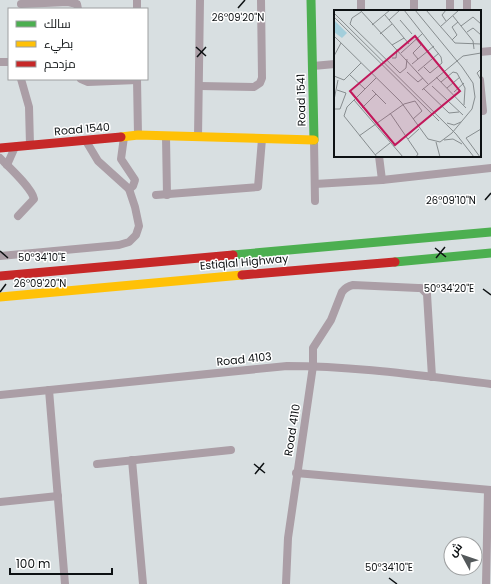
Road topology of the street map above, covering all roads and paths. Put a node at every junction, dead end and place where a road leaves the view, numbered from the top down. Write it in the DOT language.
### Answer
graph roads {
  1 [pos="200,0"];
  2 [pos="261,0"];
  3 [pos="311,0"];
  4 [pos="21,4"];
  5 [pos="78,8"];
  6 [pos="491,51"];
  7 [pos="481,52"];
  8 [pos="334,64"];
  9 [pos="313,66"];
  10 [pos="21,80"];
  11 [pos="83,80"];
  12 [pos="137,80"];
  13 [pos="200,86"];
  14 [pos="481,86"];
  15 [pos="485,111"];
  16 [pos="138,136"];
  17 [pos="124,137"];
  18 [pos="166,137"];
  19 [pos="198,137"];
  20 [pos="100,139"];
  21 [pos="262,139"];
  22 [pos="86,140"];
  23 [pos="314,140"];
  24 [pos="30,145"];
  25 [pos="15,147"];
  26 [pos="0,148"];
  27 [pos="95,155"];
  28 [pos="379,157"];
  29 [pos="0,158"];
  30 [pos="7,165"];
  31 [pos="491,168"];
  32 [pos="382,180"];
  33 [pos="315,184"];
  34 [pos="129,189"];
  35 [pos="167,194"];
  36 [pos="156,195"];
  37 [pos="315,200"];
  38 [pos="18,216"];
  39 [pos="491,232"];
  40 [pos="491,253"];
  41 [pos="0,256"];
  42 [pos="0,276"];
  43 [pos="0,297"];
  44 [pos="313,366"];
  45 [pos="432,377"];
  46 [pos="491,384"];
  47 [pos="49,390"];
  48 [pos="0,395"];
  49 [pos="231,450"];
  50 [pos="132,460"];
  51 [pos="97,464"];
  52 [pos="296,473"];
  53 [pos="489,490"];
  54 [pos="58,496"];
  55 [pos="0,502"];
  56 [pos="65,584"];
  57 [pos="143,584"];
  58 [pos="286,584"];
  59 [pos="486,584"];
  1 -- 13 [label="street"];
  2 -- 13 [label="street"];
  3 -- 9 [label="main road, Road 1541"];
  4 -- 5 [label="street"];
  6 -- 7 [label="street"];
  8 -- 9 [label="street"];
  9 -- 23 [label="main road, Road 1541"];
  10 -- 24 [label="street"];
  11 -- 12 [label="street"];
  12 -- 16 [label="street"];
  13 -- 19 [label="street"];
  14 -- 15 [label="street"];
  16 -- 17 [label="main road, Road 1540"];
  16 -- 18 [label="main road, Road 1540"];
  17 -- 20 [label="main road, Road 1540"];
  17 -- 34 [label="street"];
  18 -- 19 [label="main road, Road 1540"];
  18 -- 35 [label="street"];
  19 -- 21 [label="main road, Road 1540"];
  20 -- 22 [label="main road, Road 1540"];
  20 -- 27 [label="street"];
  21 -- 23 [label="main road, Road 1540"];
  21 -- 35 [label="street"];
  22 -- 24 [label="main road, Road 1540"];
  22 -- 27 [label="street"];
  23 -- 33 [label="street, Road 1541"];
  24 -- 25 [label="main road, Road 1540"];
  25 -- 26 [label="main road, Road 1540"];
  25 -- 30 [label="street"];
  27 -- 34 [label="street"];
  28 -- 32 [label="street"];
  29 -- 30 [label="street"];
  30 -- 38 [label="street"];
  31 -- 32 [label="street"];
  32 -- 33 [label="street"];
  33 -- 37 [label="street, Road 1541"];
  34 -- 41 [label="street"];
  35 -- 36 [label="street"];
  39 -- 42 [label="main road, Estiqlal Highway"];
  40 -- 43 [label="main road, Estiqlal Highway"];
  44 -- 45 [label="street, Road 4103"];
  44 -- 45 [label="street, Road 4110"];
  44 -- 47 [label="street, Road 4103"];
  44 -- 52 [label="street, Road 4110"];
  45 -- 46 [label="street, Road 4103"];
  47 -- 48 [label="street, Road 4103"];
  47 -- 54 [label="street"];
  49 -- 50 [label="street"];
  50 -- 51 [label="street"];
  50 -- 57 [label="street"];
  52 -- 53 [label="street"];
  52 -- 58 [label="street, Road 4110"];
  53 -- 59 [label="street"];
  54 -- 55 [label="street"];
  54 -- 56 [label="street"];
}
